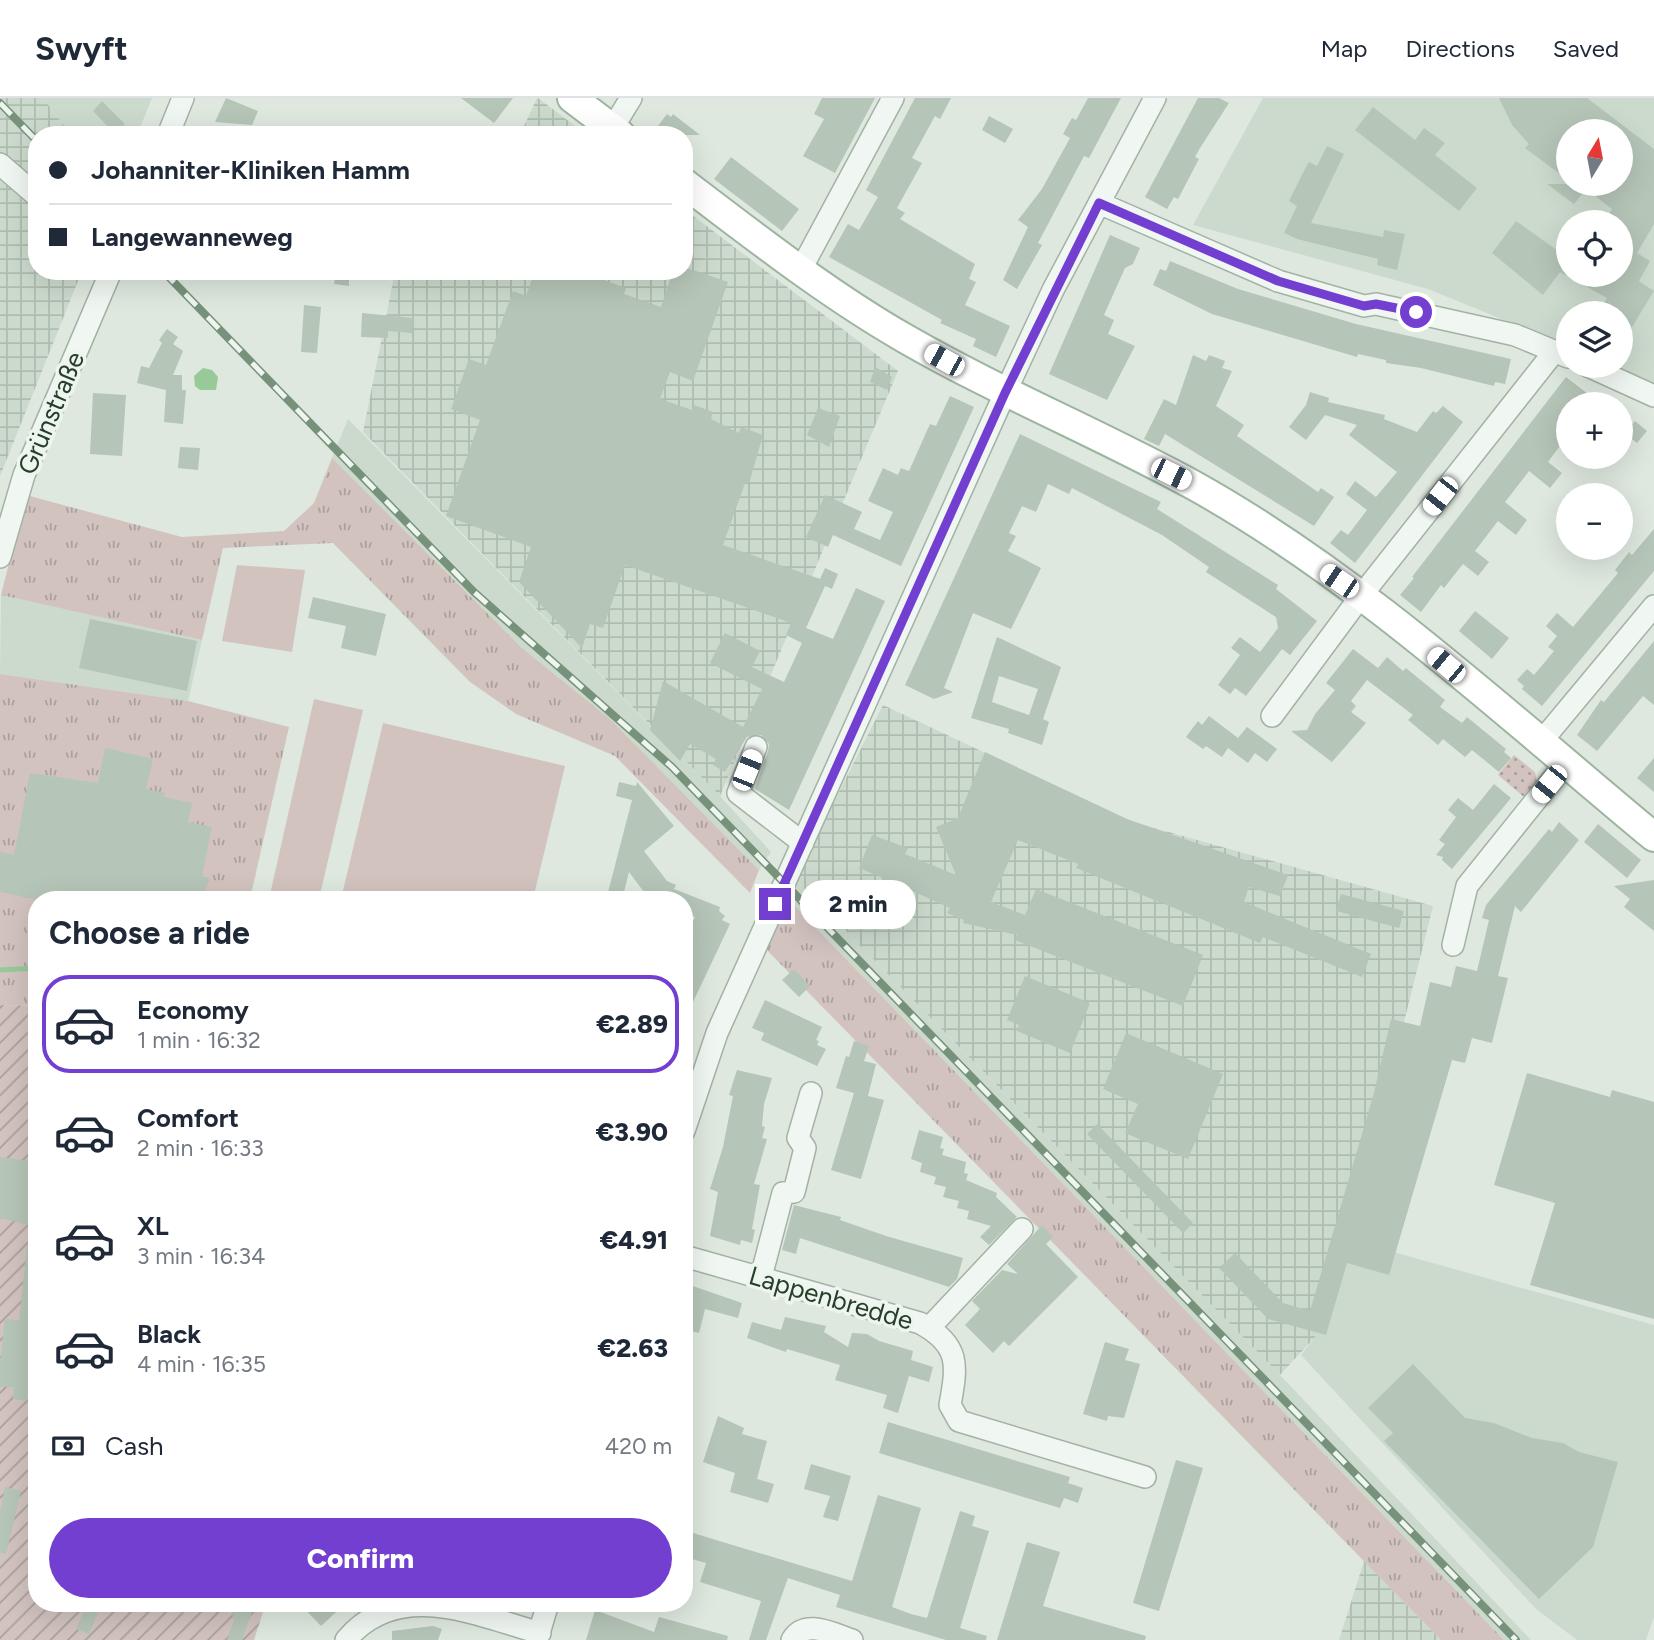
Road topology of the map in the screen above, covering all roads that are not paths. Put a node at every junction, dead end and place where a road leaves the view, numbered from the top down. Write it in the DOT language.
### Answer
graph roads {
  1 [pos="183,98"];
  2 [pos="572,98"];
  3 [pos="631,98"];
  4 [pos="893,98"];
  5 [pos="1155,98"];
  6 [pos="172,126"];
  7 [pos="608,126"];
  8 [pos="619,126"];
  9 [pos="0,164"];
  10 [pos="28,188"];
  11 [pos="693,190"];
  12 [pos="1099,203"];
  13 [pos="801,269"];
  14 [pos="107,280"];
  15 [pos="1556,352"];
  16 [pos="1556,360"];
  17 [pos="1614,378"];
  18 [pos="1005,393"];
  19 [pos="1654,396"];
  20 [pos="0,557"];
  21 [pos="1361,596"];
  22 [pos="1654,606"];
  23 [pos="1272,716"];
  24 [pos="1539,743"];
  25 [pos="756,747"];
  26 [pos="1565,764"];
  27 [pos="1654,837"];
  28 [pos="803,843"];
  29 [pos="1453,945"];
  30 [pos="811,1093"];
  31 [pos="693,1104"];
  32 [pos="1022,1229"];
  33 [pos="693,1258"];
  34 [pos="761,1277"];
  35 [pos="929,1328"];
  36 [pos="1145,1477"];
  37 [pos="386,1612"];
  38 [pos="464,1612"];
  39 [pos="545,1612"];
  40 [pos="538,1636"];
  41 [pos="346,1640"];
  42 [pos="792,1640"];
  43 [pos="852,1640"];
  1 -- 6 [label="street"];
  2 -- 7 [label="main road"];
  3 -- 8 [label="street"];
  4 -- 13 [label="street"];
  5 -- 12 [label="street"];
  9 -- 10 [label="street"];
  11 -- 13 [label="main road"];
  12 -- 15 [label="street"];
  12 -- 18 [label="street"];
  13 -- 18 [label="main road"];
  14 -- 20 [label="street, Grünstraße"];
  16 -- 21 [label="street"];
  17 -- 19 [label="street"];
  18 -- 21 [label="main road"];
  18 -- 28 [label="street"];
  21 -- 23 [label="street"];
  21 -- 24 [label="main road"];
  22 -- 24 [label="street"];
  24 -- 26 [label="main road"];
  25 -- 28 [label="street"];
  26 -- 27 [label="main road"];
  26 -- 29 [label="street"];
  28 -- 31 [label="street"];
  30 -- 34 [label="street"];
  32 -- 35 [label="street"];
  33 -- 34 [label="street, Lappenbredde"];
  34 -- 35 [label="street, Lappenbredde"];
  35 -- 36 [label="street, Lappenbredde"];
  37 -- 41 [label="street"];
  38 -- 40 [label="street"];
  39 -- 40 [label="street"];
  42 -- 43 [label="street"];
}
